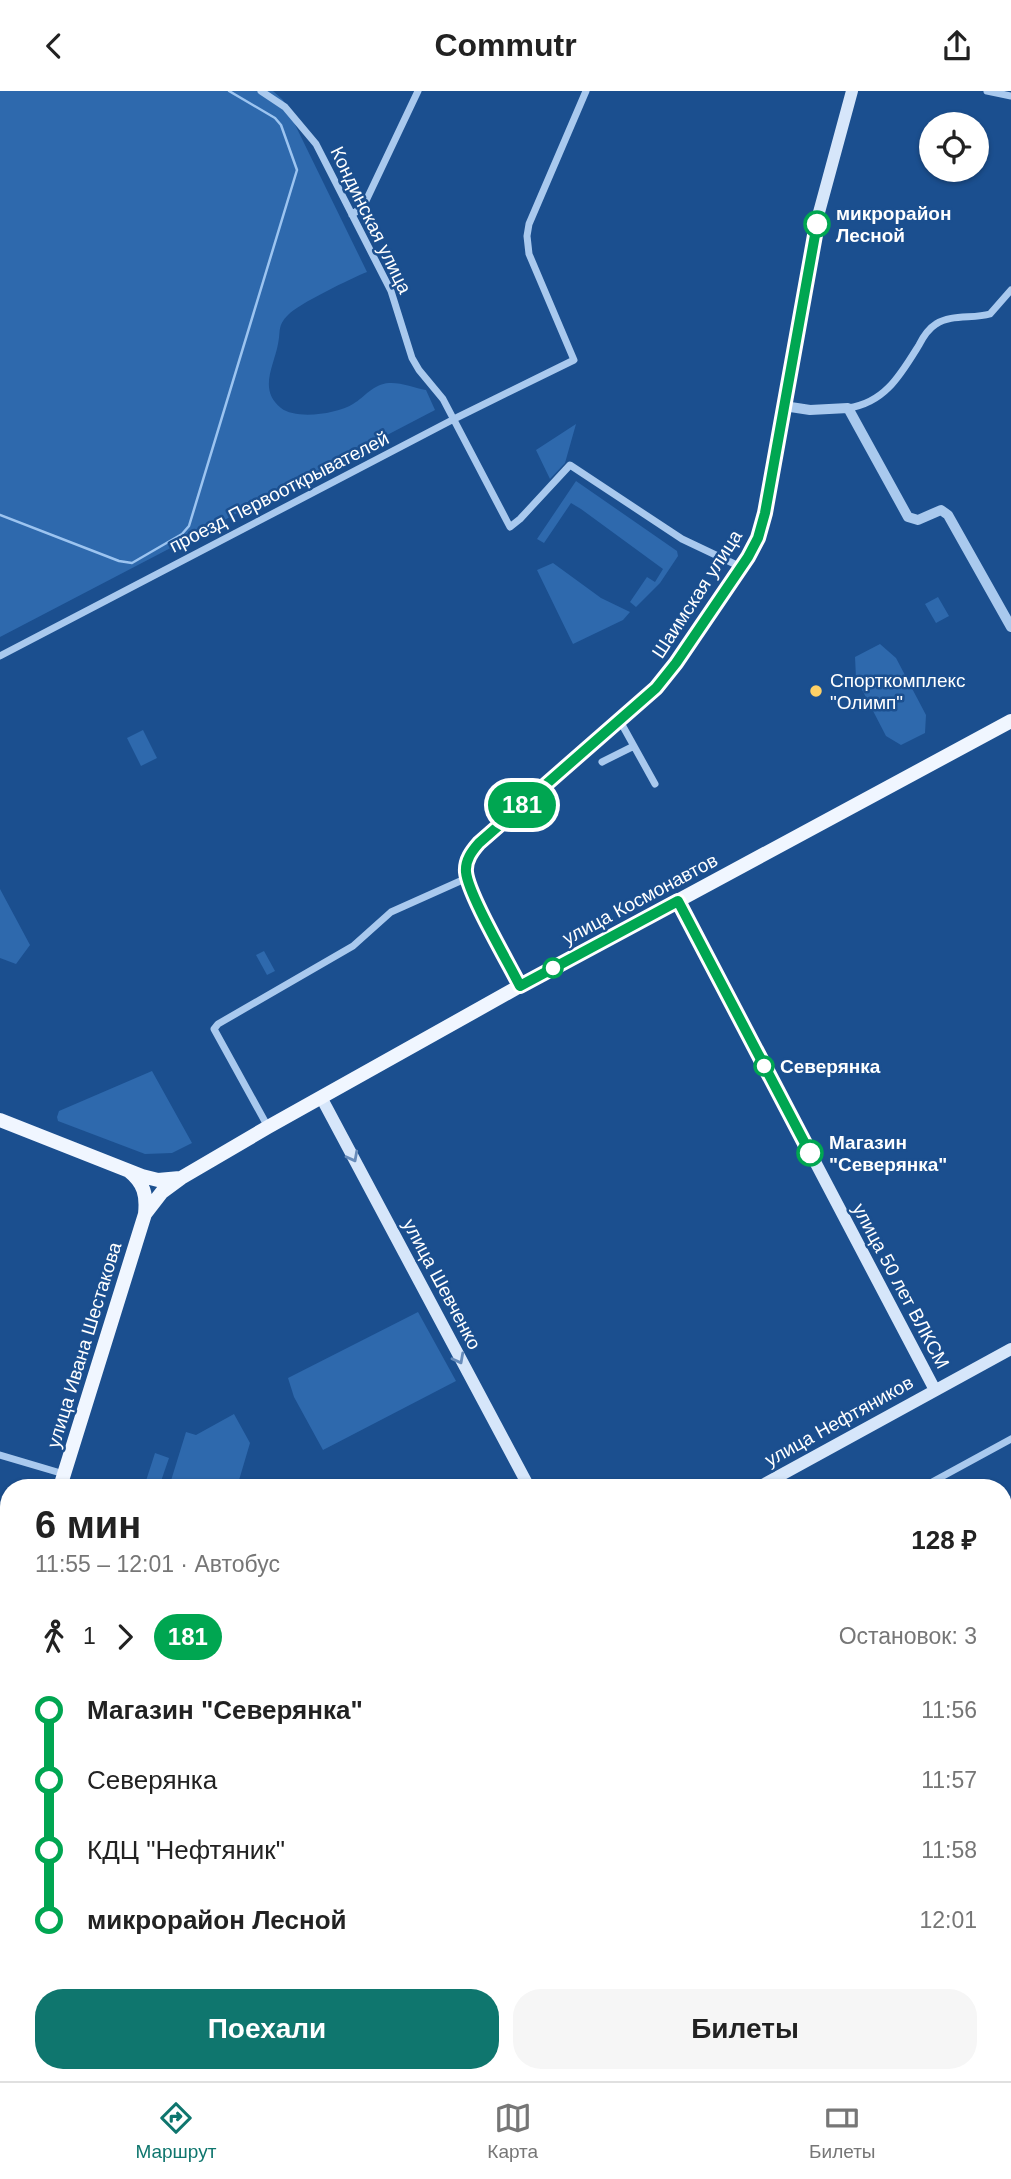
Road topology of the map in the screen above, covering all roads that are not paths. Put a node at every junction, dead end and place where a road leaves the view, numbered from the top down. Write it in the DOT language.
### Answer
graph roads {
  1 [pos="261,91"];
  2 [pos="418,91"];
  3 [pos="586,91"];
  4 [pos="852,91"];
  5 [pos="987,91"];
  6 [pos="270,93"];
  7 [pos="1011,96"];
  8 [pos="352,215"];
  9 [pos="1011,291"];
  10 [pos="784,406"];
  11 [pos="848,408"];
  12 [pos="454,419"];
  13 [pos="741,567"];
  14 [pos="1011,627"];
  15 [pos="0,656"];
  16 [pos="620,720"];
  17 [pos="1011,721"];
  18 [pos="634,746"];
  19 [pos="602,762"];
  20 [pos="654,784"];
  21 [pos="467,878"];
  22 [pos="678,901"];
  23 [pos="520,986"];
  24 [pos="321,1097"];
  25 [pos="0,1120"];
  26 [pos="268,1127"];
  27 [pos="129,1171"];
  28 [pos="181,1178"];
  29 [pos="145,1214"];
  30 [pos="1011,1349"];
  31 [pos="935,1391"];
  32 [pos="1011,1439"];
  33 [pos="0,1455"];
  34 [pos="55,1479"];
  35 [pos="65,1479"];
  36 [pos="525,1479"];
  37 [pos="774,1479"];
  38 [pos="938,1479"];
  1 -- 6 [label="street, Кондинская улица"];
  2 -- 8 [label="street"];
  3 -- 12 [label="street, проезд Первооткрывателей"];
  4 -- 10 [label="main road, Шаимская улица"];
  5 -- 7 [label="street"];
  6 -- 8 [label="street, Кондинская улица"];
  8 -- 12 [label="street, Кондинская улица"];
  9 -- 11 [label="street"];
  10 -- 11 [label="street"];
  10 -- 13 [label="main road, Шаимская улица"];
  11 -- 14 [label="street"];
  12 -- 13 [label="street, Кондинская улица"];
  12 -- 15 [label="street, проезд Первооткрывателей"];
  13 -- 16 [label="main road, Шаимская улица"];
  16 -- 18 [label="street"];
  16 -- 21 [label="main road, Шаимская улица"];
  17 -- 22 [label="main road, улица Космонавтов"];
  18 -- 19 [label="street"];
  18 -- 20 [label="street"];
  21 -- 23 [label="main road"];
  21 -- 26 [label="street"];
  22 -- 23 [label="main road, улица Космонавтов"];
  22 -- 31 [label="main road, улица 50 лет ВЛКСМ"];
  23 -- 24 [label="main road, улица Космонавтов"];
  24 -- 26 [label="main road, улица Космонавтов"];
  24 -- 36 [label="main road, улица Шевченко, one-way"];
  25 -- 27 [label="main road"];
  26 -- 28 [label="main road, улица Космонавтов"];
  27 -- 28 [label="main road"];
  27 -- 29 [label="main road"];
  28 -- 29 [label="main road, улица Космонавтов"];
  29 -- 35 [label="main road, улица Ивана Шестакова"];
  30 -- 31 [label="main road, улица Нефтяников"];
  31 -- 37 [label="main road, улица Нефтяников"];
  32 -- 38 [label="street"];
  33 -- 34 [label="street"];
}
